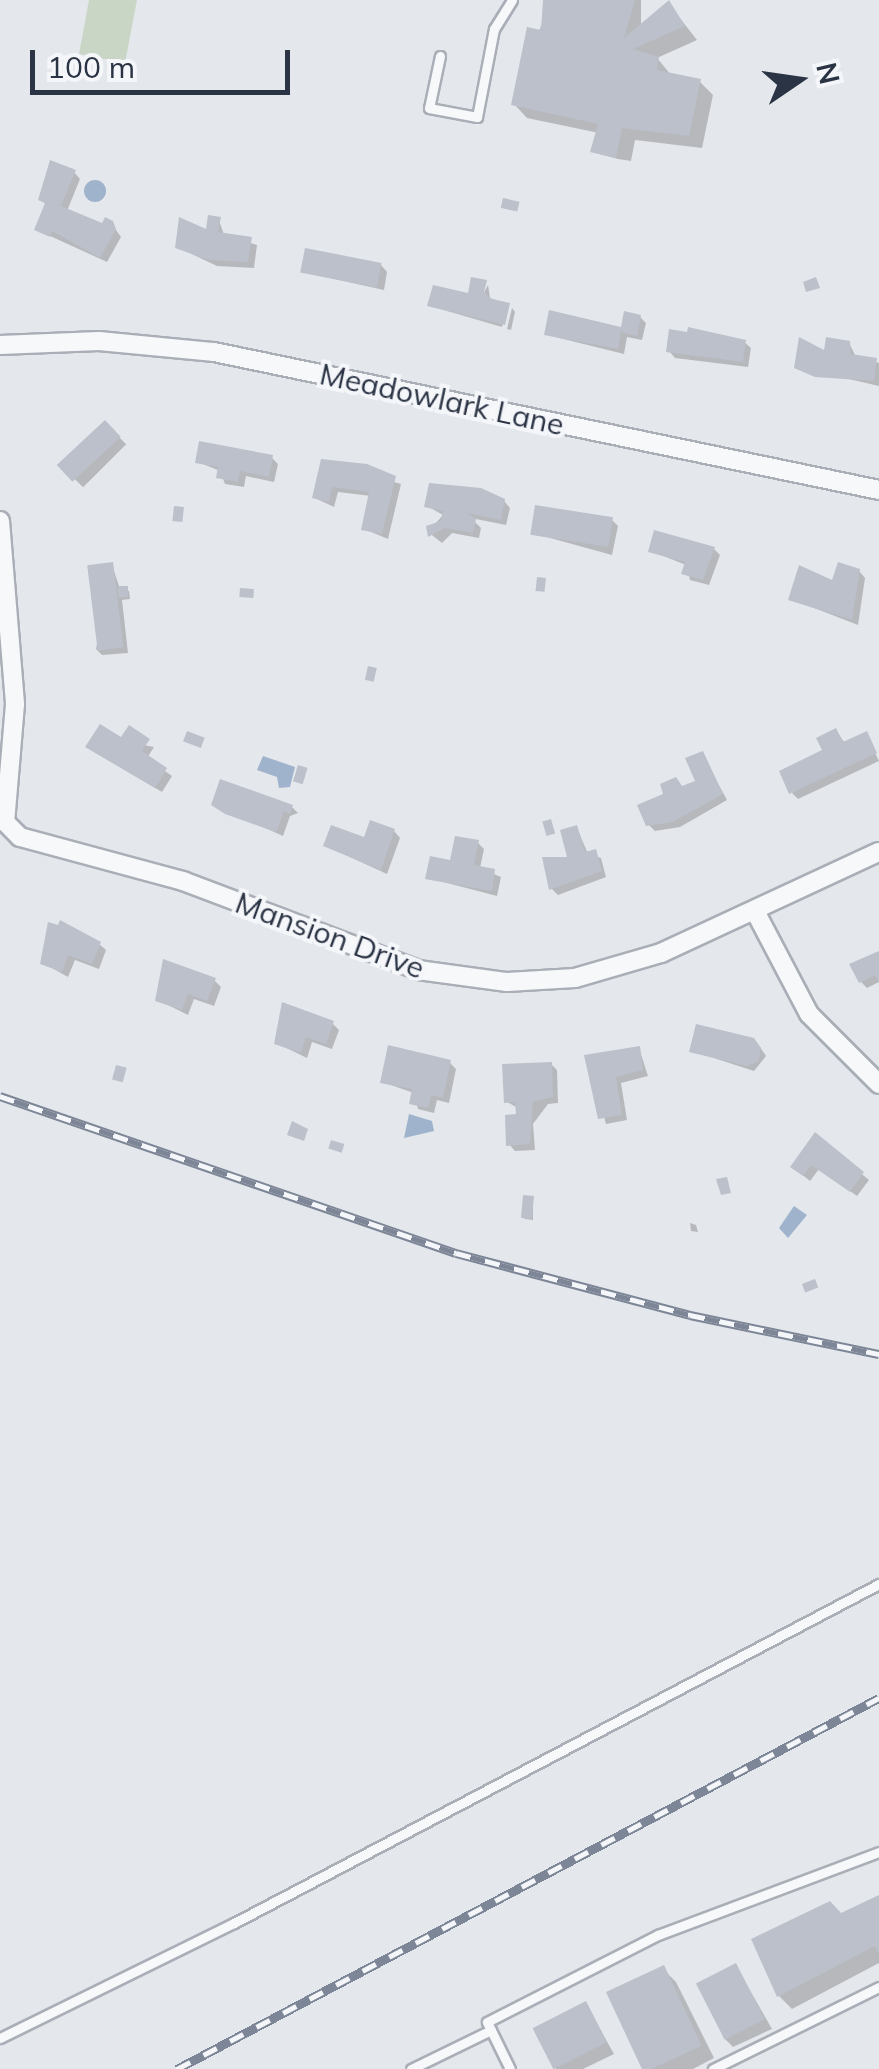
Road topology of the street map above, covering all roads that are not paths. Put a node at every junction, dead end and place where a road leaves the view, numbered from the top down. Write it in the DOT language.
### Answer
graph roads {
  1 [pos="512,0"];
  2 [pos="440,56"];
  3 [pos="0,345"];
  4 [pos="879,490"];
  5 [pos="0,521"];
  6 [pos="879,852"];
  7 [pos="756,913"];
  8 [pos="879,1084"];
  9 [pos="879,1584"];
  10 [pos="879,1852"];
  11 [pos="879,1987"];
  12 [pos="490,2030"];
  13 [pos="0,2038"];
  14 [pos="412,2069"];
  15 [pos="510,2069"];
  16 [pos="714,2069"];
  1 -- 2 [label="lane"];
  3 -- 4 [label="street, Meadowlark Lane"];
  5 -- 7 [label="street, Mansion Drive"];
  6 -- 7 [label="street, Mansion Drive"];
  7 -- 8 [label="street"];
  9 -- 13 [label="lane"];
  10 -- 12 [label="lane"];
  11 -- 16 [label="lane"];
  12 -- 14 [label="lane"];
  12 -- 15 [label="lane"];
}
